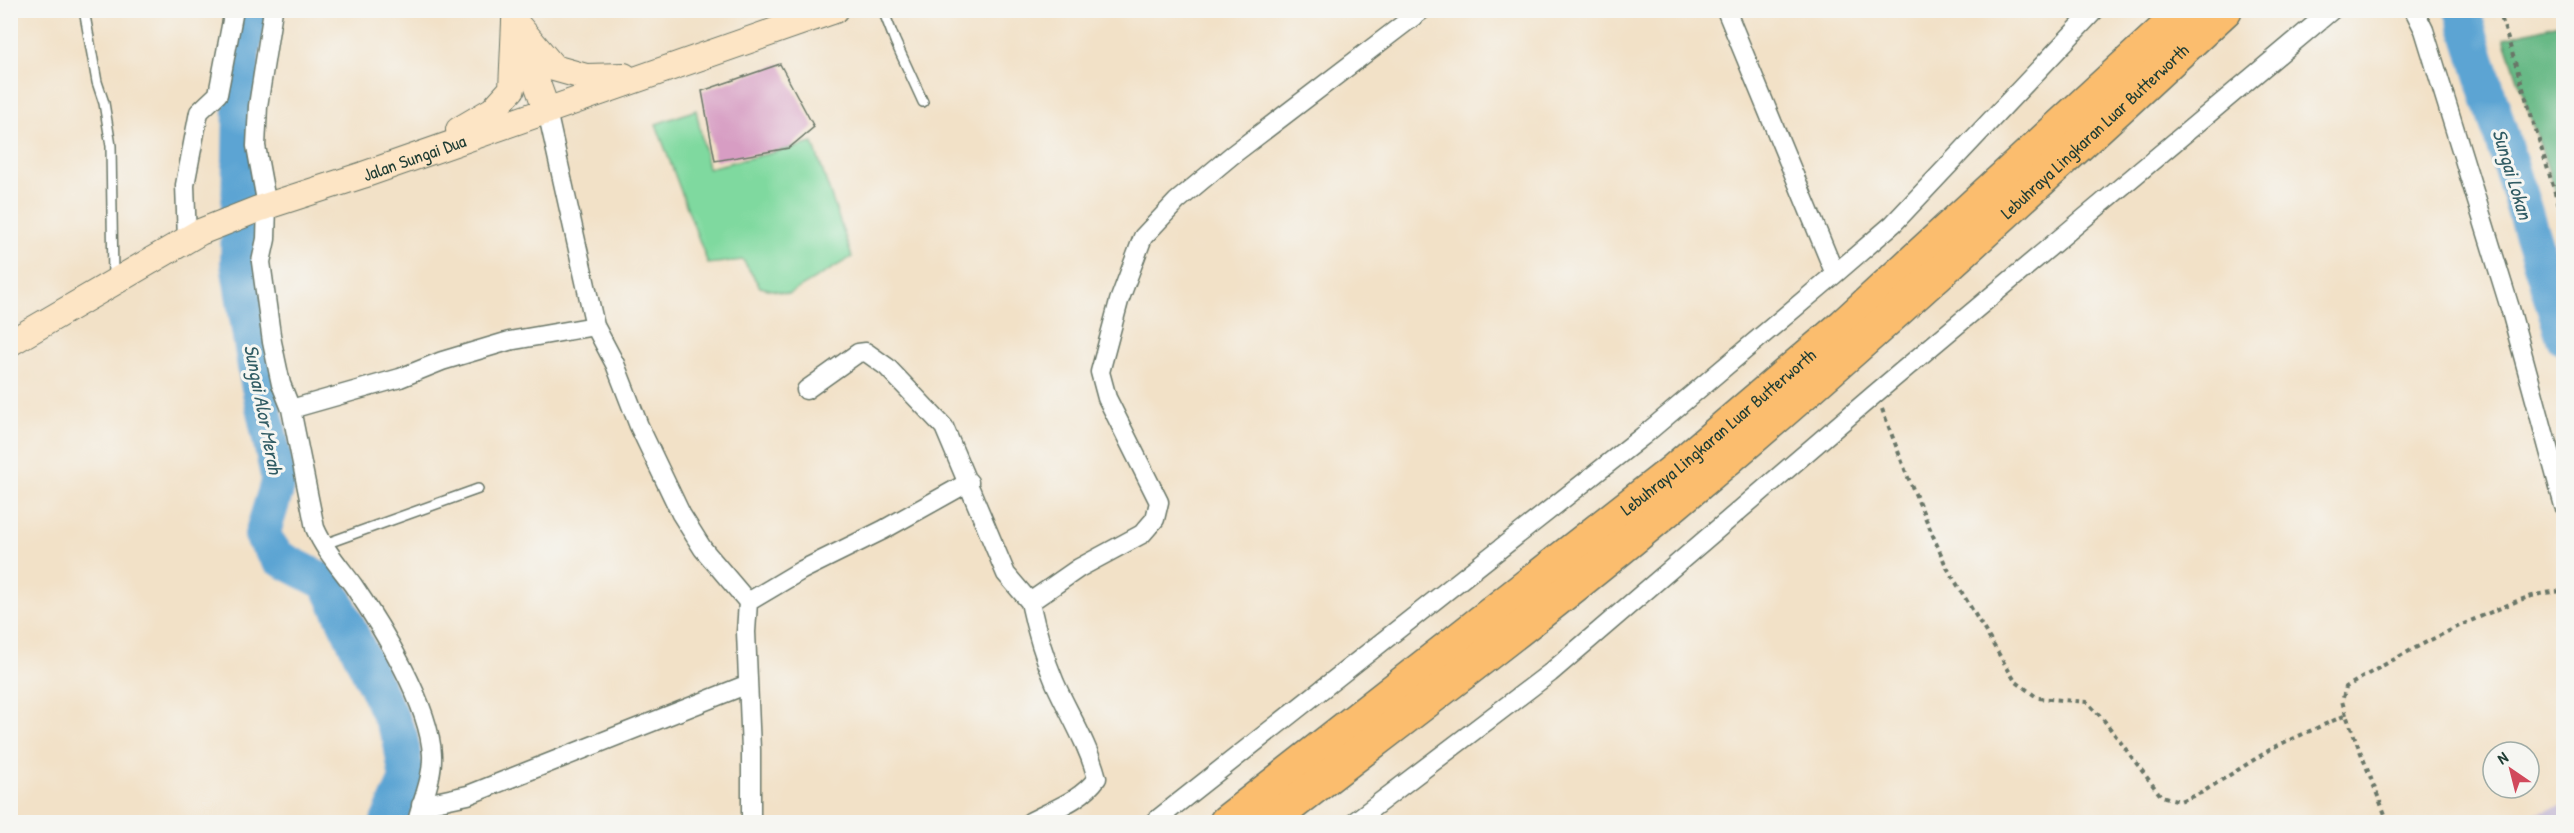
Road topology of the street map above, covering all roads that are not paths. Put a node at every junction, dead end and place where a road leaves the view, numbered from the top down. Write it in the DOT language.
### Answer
graph roads {
  1 [pos="84,10"];
  2 [pos="234,10"];
  3 [pos="273,10"];
  4 [pos="835,10"];
  5 [pos="884,10"];
  6 [pos="1422,10"];
  7 [pos="1726,10"];
  8 [pos="2096,10"];
  9 [pos="2186,10"];
  10 [pos="2225,10"];
  11 [pos="2331,10"];
  12 [pos="2414,10"];
  13 [pos="513,16"];
  14 [pos="800,16"];
  15 [pos="647,76"];
  16 [pos="923,102"];
  17 [pos="547,111"];
  18 [pos="426,153"];
  19 [pos="262,207"];
  20 [pos="193,235"];
  21 [pos="1836,274"];
  22 [pos="114,281"];
  23 [pos="595,326"];
  24 [pos="10,343"];
  25 [pos="806,390"];
  26 [pos="291,409"];
  27 [pos="969,482"];
  28 [pos="1680,482"];
  29 [pos="478,489"];
  30 [pos="2564,506"];
  31 [pos="322,545"];
  32 [pos="748,602"];
  33 [pos="1030,602"];
  34 [pos="748,684"];
  35 [pos="419,814"];
  36 [pos="751,822"];
  37 [pos="1030,822"];
  38 [pos="1154,822"];
  39 [pos="1226,822"];
  40 [pos="1269,822"];
  41 [pos="1354,822"];
  1 -- 22 [label="lane"];
  2 -- 20 [label="street"];
  3 -- 19 [label="street"];
  4 -- 14 [label="main road, Jalan Sungai Dua"];
  5 -- 16 [label="lane"];
  6 -- 33 [label="street"];
  7 -- 21 [label="street"];
  8 -- 21 [label="street"];
  9 -- 28 [label="highway, Lebuhraya Lingkaran Luar Butterworth"];
  10 -- 28 [label="highway, Lebuhraya Lingkaran Luar Butterworth"];
  11 -- 41 [label="street"];
  12 -- 30 [label="street"];
  13 -- 15 [label="main road"];
  13 -- 17 [label="main road"];
  13 -- 18 [label="main road"];
  14 -- 15 [label="main road, Jalan Sungai Dua"];
  15 -- 17 [label="main road, Jalan Sungai Dua"];
  17 -- 18 [label="main road, Jalan Sungai Dua"];
  17 -- 23 [label="street"];
  18 -- 19 [label="main road, Jalan Sungai Dua"];
  19 -- 20 [label="main road, Jalan Sungai Dua"];
  19 -- 26 [label="street"];
  20 -- 22 [label="main road, Jalan Sungai Dua"];
  21 -- 38 [label="street"];
  22 -- 24 [label="main road, Jalan Sungai Dua"];
  23 -- 26 [label="street"];
  23 -- 32 [label="street"];
  25 -- 27 [label="street"];
  26 -- 31 [label="street"];
  27 -- 32 [label="street"];
  27 -- 33 [label="street"];
  28 -- 39 [label="highway, Lebuhraya Lingkaran Luar Butterworth"];
  28 -- 40 [label="highway, Lebuhraya Lingkaran Luar Butterworth"];
  29 -- 31 [label="lane"];
  31 -- 35 [label="street"];
  32 -- 34 [label="street"];
  33 -- 37 [label="street"];
  34 -- 35 [label="street"];
  34 -- 36 [label="street"];
}
